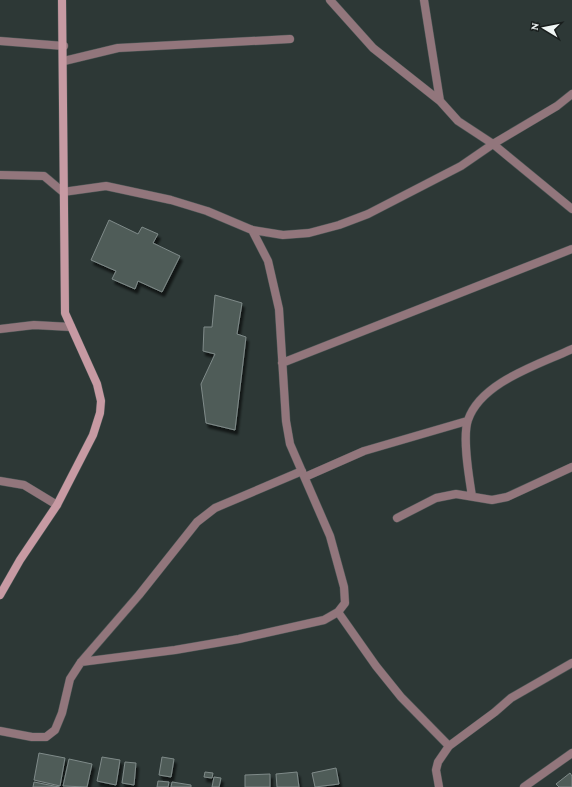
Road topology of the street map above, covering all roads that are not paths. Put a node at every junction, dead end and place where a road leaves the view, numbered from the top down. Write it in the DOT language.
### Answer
graph roads {
  1 [pos="62,0"];
  2 [pos="330,0"];
  3 [pos="424,0"];
  4 [pos="290,39"];
  5 [pos="0,41"];
  6 [pos="64,46"];
  7 [pos="64,61"];
  8 [pos="572,94"];
  9 [pos="440,101"];
  10 [pos="493,144"];
  11 [pos="0,175"];
  12 [pos="63,192"];
  13 [pos="572,210"];
  14 [pos="252,230"];
  15 [pos="572,249"];
  16 [pos="71,327"];
  17 [pos="0,328"];
  18 [pos="572,349"];
  19 [pos="282,363"];
  20 [pos="467,421"];
  21 [pos="572,468"];
  22 [pos="303,474"];
  23 [pos="0,481"];
  24 [pos="472,496"];
  25 [pos="57,505"];
  26 [pos="397,518"];
  27 [pos="0,595"];
  28 [pos="338,612"];
  29 [pos="81,662"];
  30 [pos="572,663"];
  31 [pos="0,731"];
  32 [pos="449,746"];
  33 [pos="572,753"];
  34 [pos="439,787"];
  35 [pos="524,787"];
  1 -- 6 [label="street"];
  2 -- 9 [label="street"];
  3 -- 9 [label="street"];
  4 -- 7 [label="street"];
  5 -- 6 [label="street"];
  6 -- 7 [label="street"];
  7 -- 12 [label="street"];
  8 -- 10 [label="street"];
  9 -- 10 [label="street"];
  10 -- 13 [label="street"];
  10 -- 14 [label="street"];
  11 -- 12 [label="street"];
  12 -- 14 [label="street"];
  12 -- 16 [label="street"];
  14 -- 19 [label="street"];
  15 -- 19 [label="street"];
  16 -- 17 [label="street"];
  16 -- 25 [label="street"];
  18 -- 20 [label="street"];
  19 -- 22 [label="street"];
  20 -- 22 [label="street"];
  20 -- 24 [label="street"];
  21 -- 24 [label="street"];
  22 -- 28 [label="street"];
  22 -- 29 [label="street"];
  23 -- 25 [label="street"];
  24 -- 26 [label="street"];
  25 -- 27 [label="street"];
  28 -- 29 [label="street"];
  28 -- 32 [label="street"];
  29 -- 31 [label="street"];
  30 -- 32 [label="street"];
  32 -- 34 [label="street"];
  33 -- 35 [label="street"];
}
